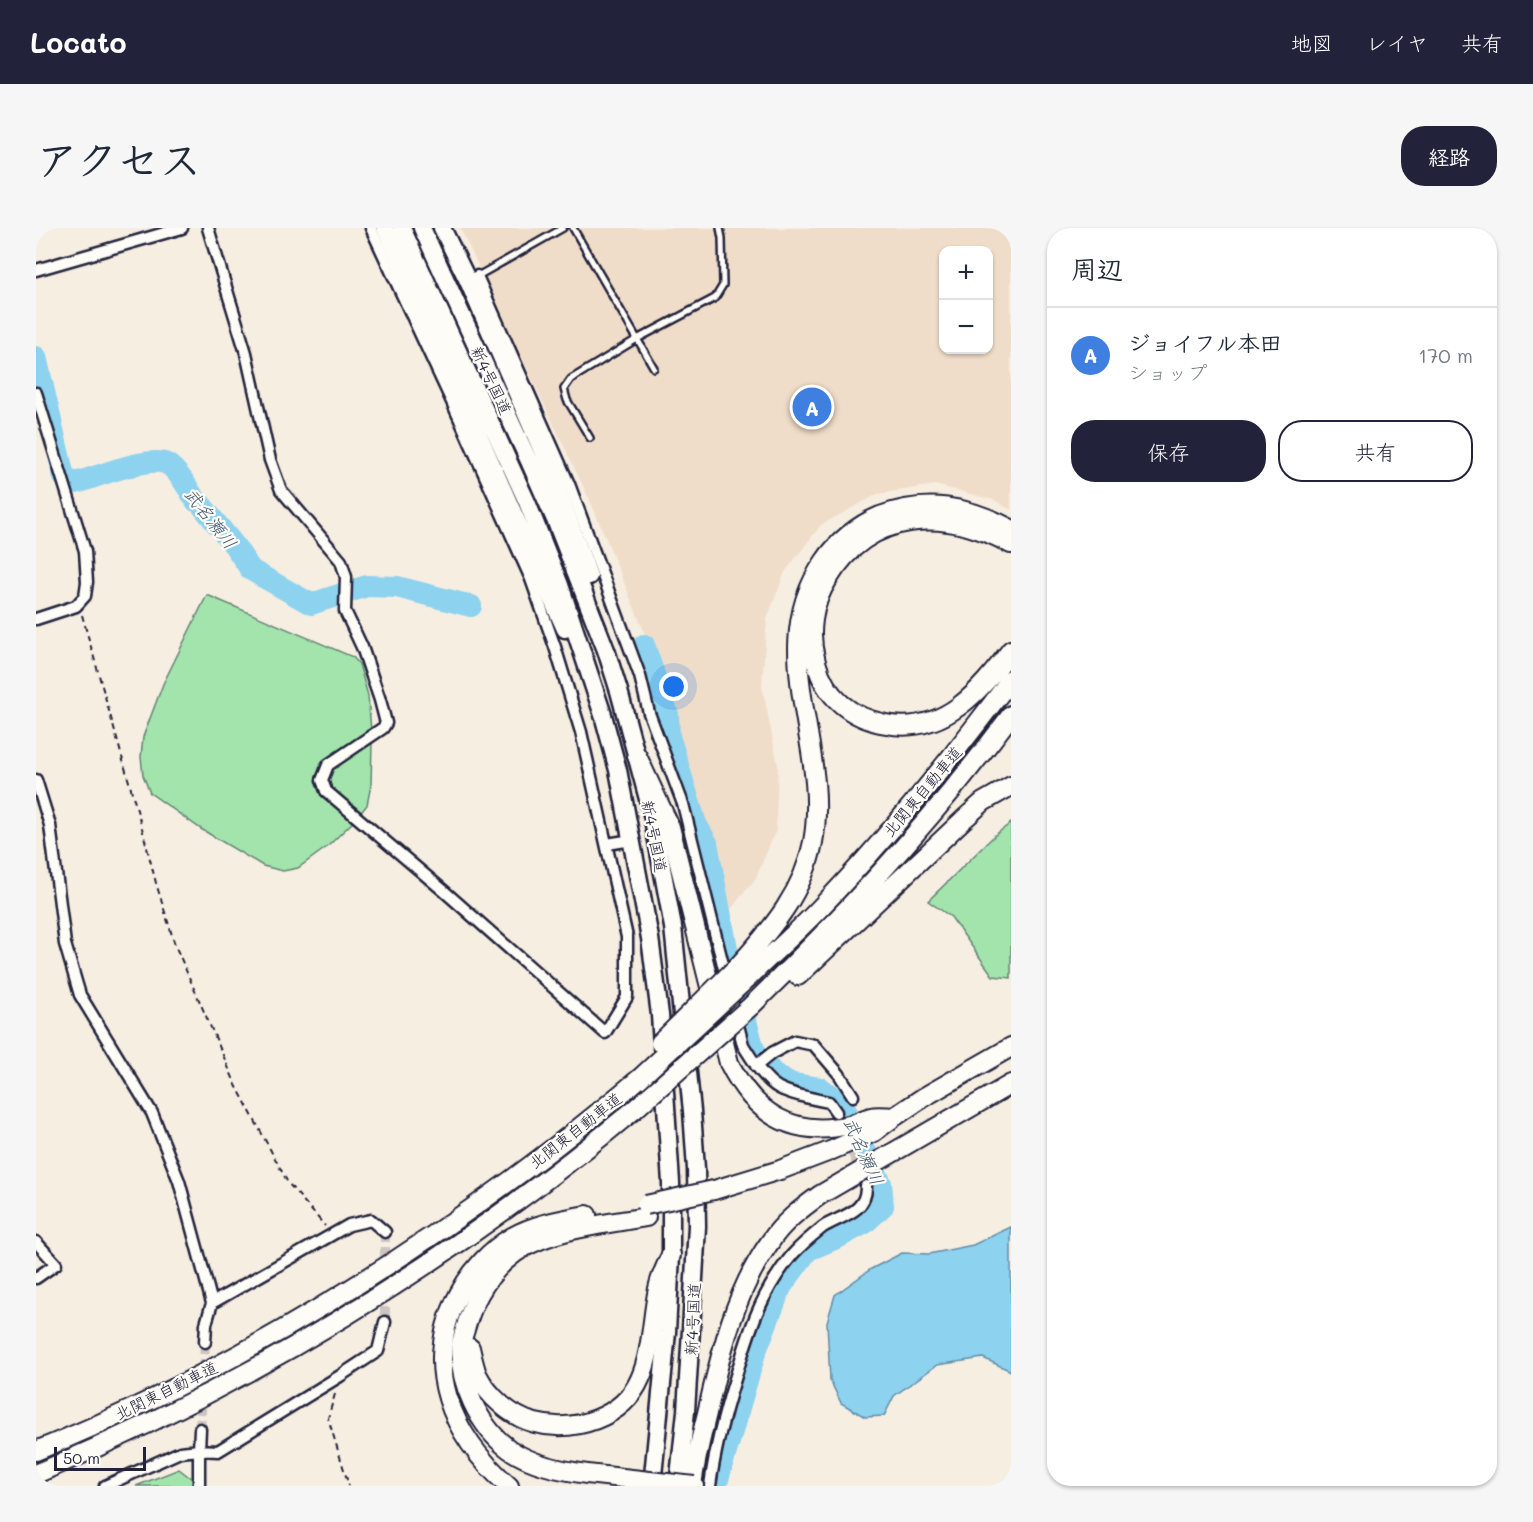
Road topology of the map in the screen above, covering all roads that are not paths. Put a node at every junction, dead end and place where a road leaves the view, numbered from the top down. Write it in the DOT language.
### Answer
graph roads {
  1 [pos="182,228"];
  2 [pos="208,228"];
  3 [pos="371,228"];
  4 [pos="385,228"];
  5 [pos="402,228"];
  6 [pos="422,228"];
  7 [pos="442,228"];
  8 [pos="563,228"];
  9 [pos="573,228"];
  10 [pos="720,228"];
  11 [pos="36,270"];
  12 [pos="472,279"];
  13 [pos="637,339"];
  14 [pos="654,368"];
  15 [pos="36,393"];
  16 [pos="590,438"];
  17 [pos="1011,529"];
  18 [pos="1011,544"];
  19 [pos="36,619"];
  20 [pos="606,650"];
  21 [pos="1011,650"];
  22 [pos="1011,679"];
  23 [pos="603,715"];
  24 [pos="1011,715"];
  25 [pos="637,756"];
  26 [pos="36,780"];
  27 [pos="1011,786"];
  28 [pos="632,840"];
  29 [pos="607,844"];
  30 [pos="744,971"];
  31 [pos="752,1012"];
  32 [pos="1011,1047"];
  33 [pos="756,1066"];
  34 [pos="1011,1084"];
  35 [pos="853,1096"];
  36 [pos="836,1112"];
  37 [pos="894,1117"];
  38 [pos="916,1139"];
  39 [pos="866,1186"];
  40 [pos="714,1196"];
  41 [pos="646,1211"];
  42 [pos="385,1232"];
  43 [pos="36,1242"];
  44 [pos="671,1255"];
  45 [pos="36,1278"];
  46 [pos="212,1303"];
  47 [pos="385,1322"];
  48 [pos="466,1325"];
  49 [pos="205,1342"];
  50 [pos="442,1361"];
  51 [pos="200,1429"];
  52 [pos="199,1450"];
  53 [pos="36,1451"];
  54 [pos="36,1474"];
  55 [pos="587,1482"];
  56 [pos="105,1486"];
  57 [pos="199,1486"];
  58 [pos="509,1486"];
  59 [pos="652,1486"];
  60 [pos="678,1486"];
  61 [pos="693,1486"];
  62 [pos="710,1486"];
  1 -- 11 [label="street"];
  2 -- 29 [label="street"];
  3 -- 29 [label="street"];
  4 -- 23 [label="highway"];
  5 -- 23 [label="highway, 新4号国道"];
  6 -- 20 [label="highway, 新4号国道"];
  7 -- 12 [label="highway"];
  8 -- 12 [label="lane"];
  9 -- 13 [label="lane"];
  10 -- 13 [label="lane"];
  12 -- 20 [label="highway"];
  12 -- 33 [label="street"];
  13 -- 14 [label="lane"];
  13 -- 16 [label="lane"];
  15 -- 19 [label="street"];
  17 -- 30 [label="highway"];
  18 -- 21 [label="highway"];
  20 -- 25 [label="highway, 新4号国道"];
  22 -- 30 [label="highway, 北関東自動車道"];
  23 -- 28 [label="highway, 新4号国道"];
  24 -- 31 [label="highway, 北関東自動車道"];
  25 -- 37 [label="highway"];
  25 -- 60 [label="highway, 新4号国道"];
  26 -- 46 [label="street"];
  27 -- 31 [label="highway"];
  28 -- 29 [label="street"];
  28 -- 44 [label="highway, 新4号国道"];
  30 -- 53 [label="highway, 北関東自動車道, bridge"];
  31 -- 54 [label="highway, 北関東自動車道, bridge"];
  32 -- 37 [label="highway"];
  33 -- 35 [label="street"];
  33 -- 36 [label="street"];
  34 -- 38 [label="highway"];
  37 -- 40 [label="highway"];
  38 -- 40 [label="highway"];
  38 -- 61 [label="highway"];
  39 -- 62 [label="street"];
  40 -- 41 [label="highway"];
  41 -- 48 [label="highway"];
  41 -- 50 [label="highway"];
  42 -- 46 [label="street"];
  43 -- 45 [label="street"];
  44 -- 48 [label="highway"];
  44 -- 59 [label="highway, 新4号国道"];
  46 -- 49 [label="street"];
  47 -- 52 [label="street"];
  48 -- 55 [label="highway"];
  50 -- 55 [label="highway"];
  50 -- 58 [label="highway"];
  51 -- 52 [label="street"];
  52 -- 56 [label="street"];
  52 -- 57 [label="street"];
  55 -- 61 [label="highway, bridge"];
}
